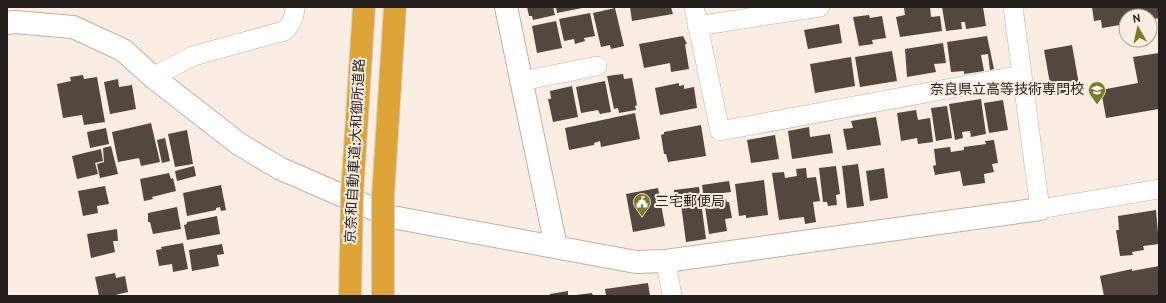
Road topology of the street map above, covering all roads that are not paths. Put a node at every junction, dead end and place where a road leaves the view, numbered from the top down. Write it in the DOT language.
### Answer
graph roads {
  1 [pos="295,7"];
  2 [pos="364,7"];
  3 [pos="395,7"];
  4 [pos="506,7"];
  5 [pos="694,7"];
  6 [pos="820,7"];
  7 [pos="1013,7"];
  8 [pos="7,23"];
  9 [pos="697,26"];
  10 [pos="597,66"];
  11 [pos="1022,75"];
  12 [pos="153,77"];
  13 [pos="522,81"];
  14 [pos="1159,189"];
  15 [pos="1040,209"];
  16 [pos="556,247"];
  17 [pos="666,262"];
  18 [pos="350,296"];
  19 [pos="383,296"];
  20 [pos="672,296"];
  1 -- 12 [label="street"];
  2 -- 18 [label="highway, 京奈和自動車道;大和御所道路, bridge"];
  3 -- 19 [label="highway, 京奈和自動車道;大和御所道路, bridge"];
  4 -- 13 [label="street"];
  5 -- 9 [label="street"];
  6 -- 9 [label="street"];
  7 -- 11 [label="street"];
  8 -- 12 [label="street"];
  9 -- 11 [label="street"];
  10 -- 13 [label="street"];
  11 -- 15 [label="street"];
  12 -- 16 [label="street"];
  13 -- 16 [label="street"];
  14 -- 15 [label="street"];
  15 -- 17 [label="street"];
  16 -- 17 [label="street"];
  17 -- 20 [label="street"];
}
